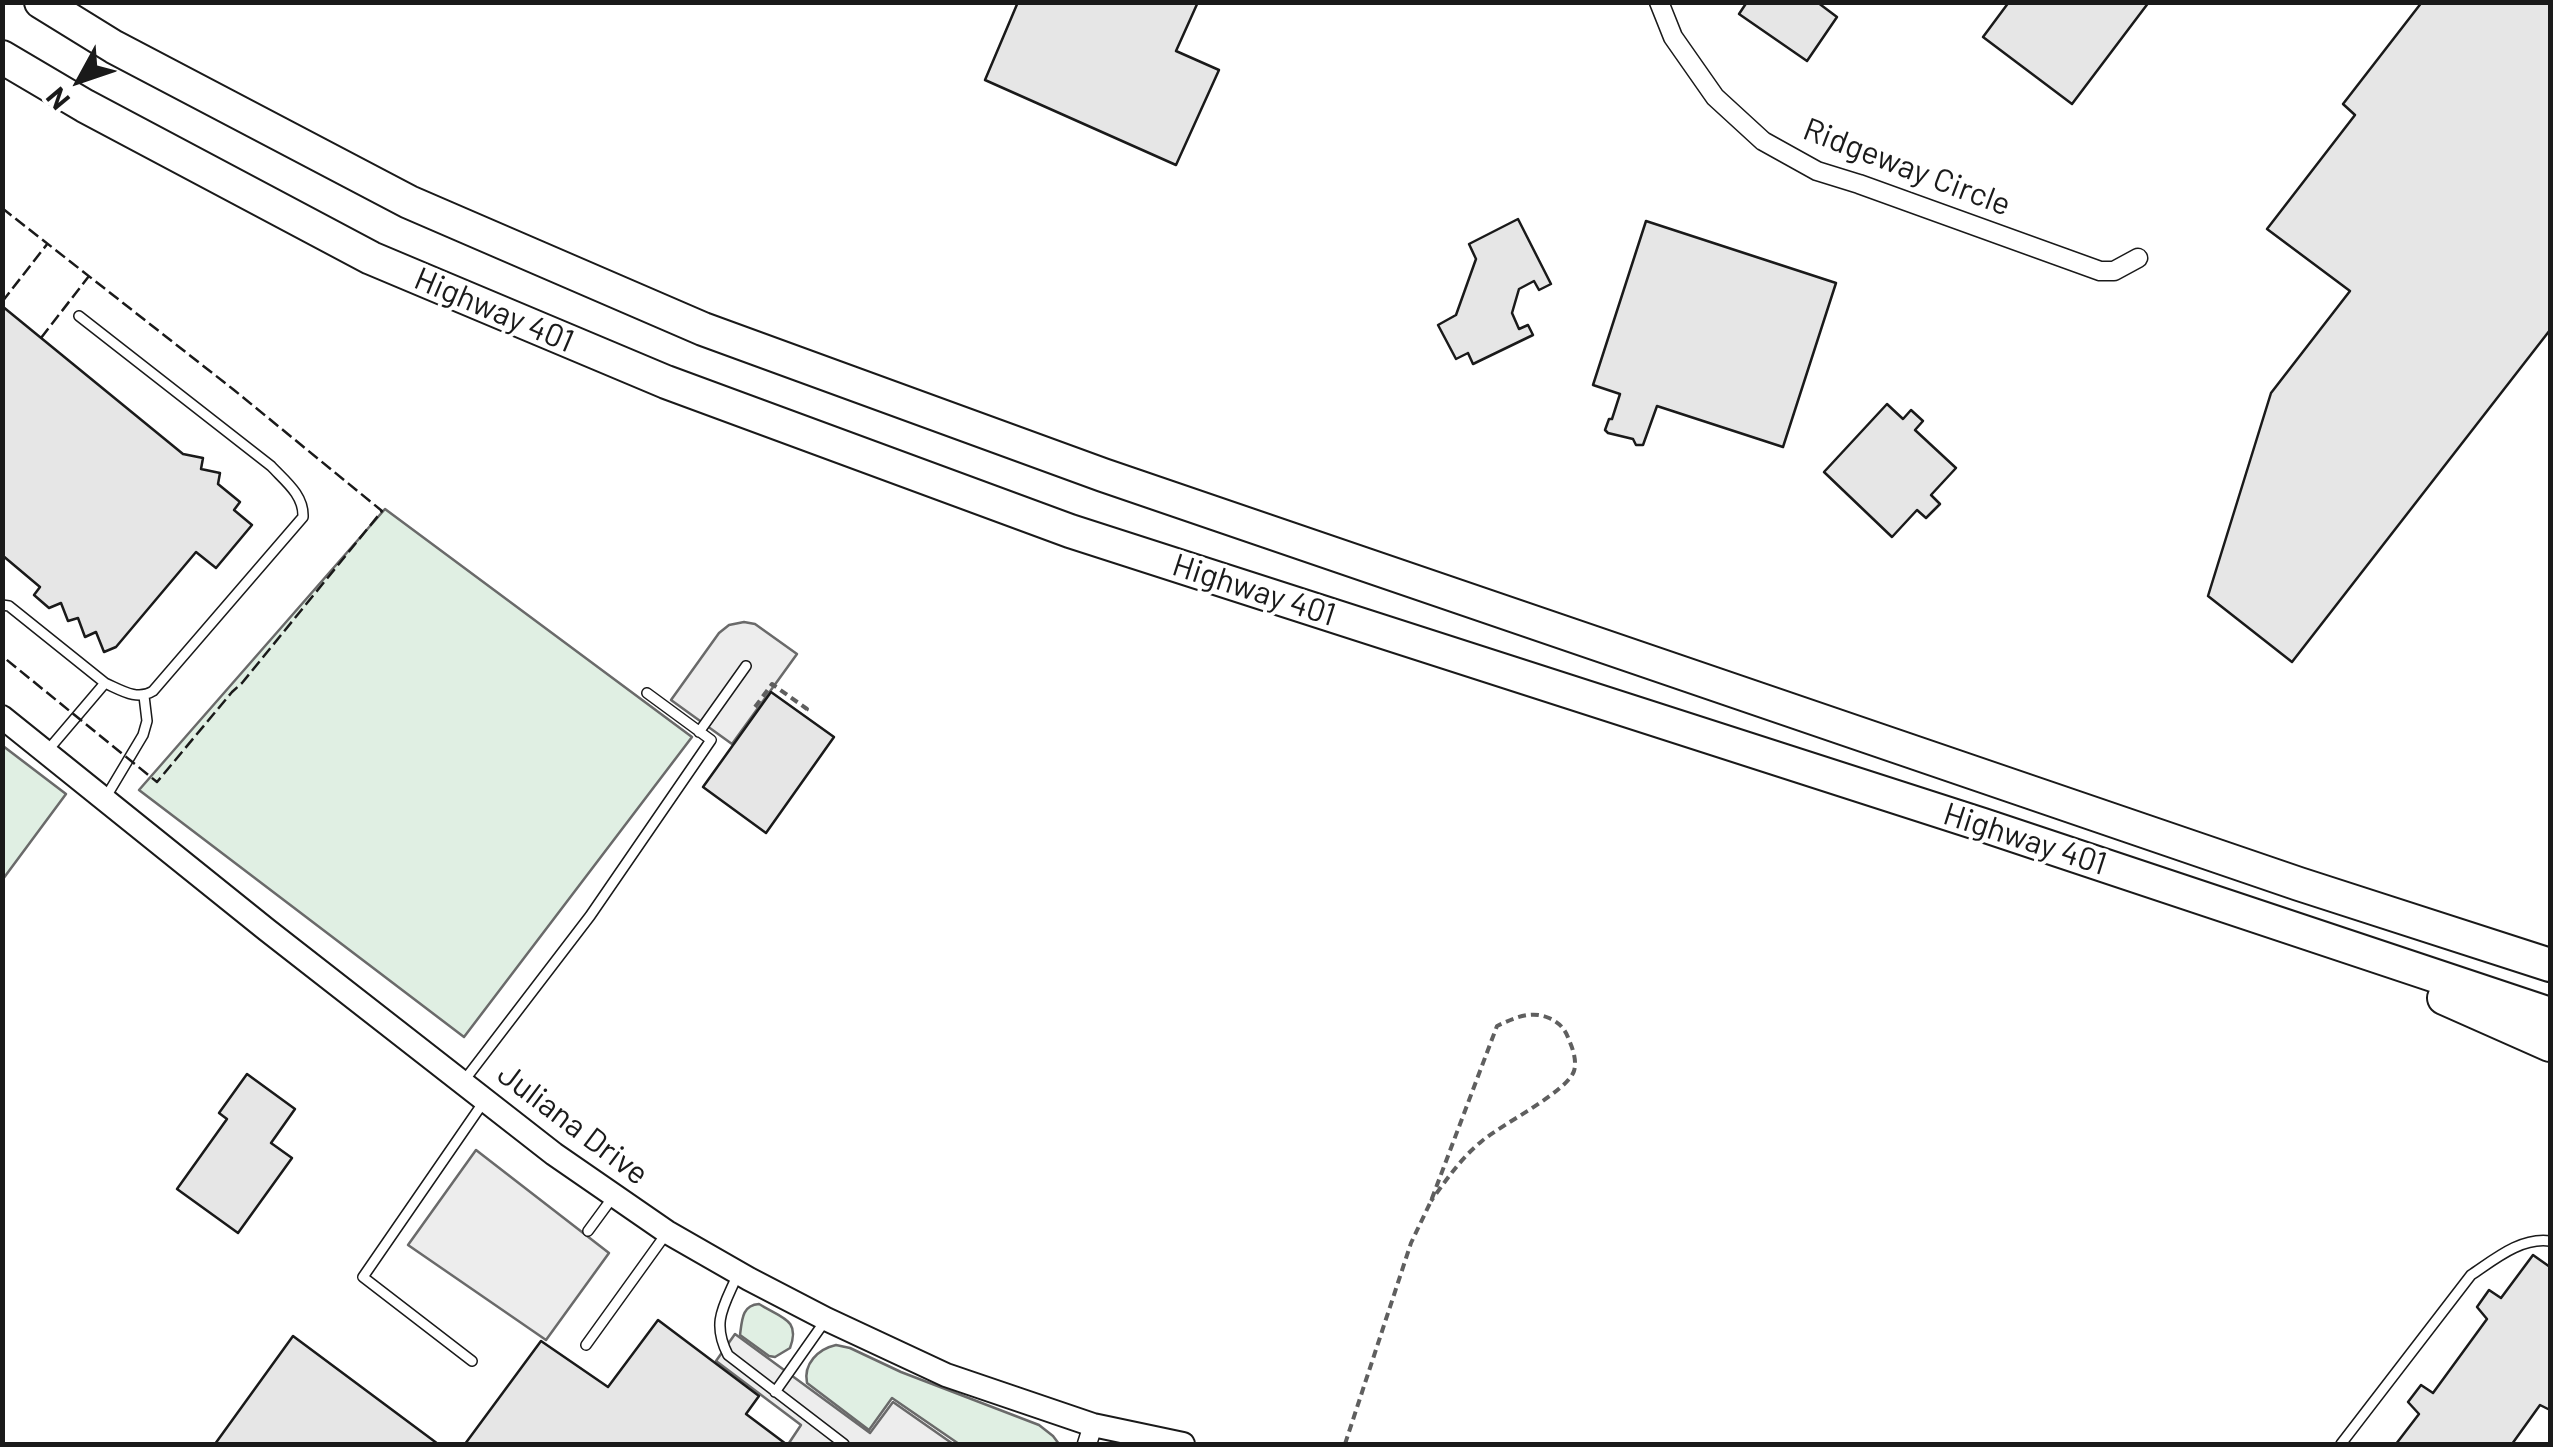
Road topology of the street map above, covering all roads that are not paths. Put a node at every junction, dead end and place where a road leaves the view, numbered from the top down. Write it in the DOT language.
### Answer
graph roads {
  1 [pos="41,2"];
  2 [pos="1659,2"];
  3 [pos="2,57"];
  4 [pos="2138,258"];
  5 [pos="79,316"];
  6 [pos="2,605"];
  7 [pos="746,666"];
  8 [pos="105,683"];
  9 [pos="647,694"];
  10 [pos="144,696"];
  11 [pos="2,716"];
  12 [pos="699,732"];
  13 [pos="46,752"];
  14 [pos="105,800"];
  15 [pos="2299,884"];
  16 [pos="2252,914"];
  17 [pos="2550,942"];
  18 [pos="2550,964"];
  19 [pos="2550,1014"];
  20 [pos="2550,1045"];
  21 [pos="463,1083"];
  22 [pos="485,1100"];
  23 [pos="613,1197"];
  24 [pos="588,1232"];
  25 [pos="667,1232"];
  26 [pos="2550,1241"];
  27 [pos="738,1273"];
  28 [pos="826,1318"];
  29 [pos="586,1345"];
  30 [pos="472,1361"];
  31 [pos="775,1392"];
  32 [pos="1090,1435"];
  33 [pos="844,1444"];
  34 [pos="1183,1444"];
  35 [pos="2341,1444"];
  1 -- 15 [label="highway, Highway 401"];
  2 -- 4 [label="street, Ridgeway Circle"];
  3 -- 16 [label="highway, Highway 401"];
  5 -- 10 [label="lane"];
  6 -- 8 [label="lane"];
  7 -- 12 [label="lane"];
  8 -- 10 [label="lane"];
  8 -- 13 [label="lane"];
  9 -- 12 [label="lane"];
  10 -- 14 [label="lane"];
  11 -- 13 [label="street, Juliana Drive"];
  12 -- 21 [label="lane"];
  13 -- 14 [label="street, Juliana Drive"];
  14 -- 21 [label="street, Juliana Drive"];
  15 -- 17 [label="highway"];
  15 -- 18 [label="highway, Highway 401"];
  16 -- 19 [label="highway, Highway 401"];
  16 -- 20 [label="highway"];
  21 -- 22 [label="street, Juliana Drive"];
  22 -- 23 [label="street, Juliana Drive"];
  22 -- 30 [label="lane"];
  23 -- 24 [label="lane"];
  23 -- 25 [label="street, Juliana Drive"];
  25 -- 27 [label="street, Juliana Drive"];
  25 -- 29 [label="lane"];
  26 -- 35 [label="lane"];
  27 -- 28 [label="street, Juliana Drive"];
  27 -- 31 [label="lane"];
  28 -- 31 [label="lane"];
  28 -- 32 [label="street, Juliana Drive"];
  31 -- 33 [label="lane"];
  32 -- 34 [label="street, Juliana Drive"];
}
